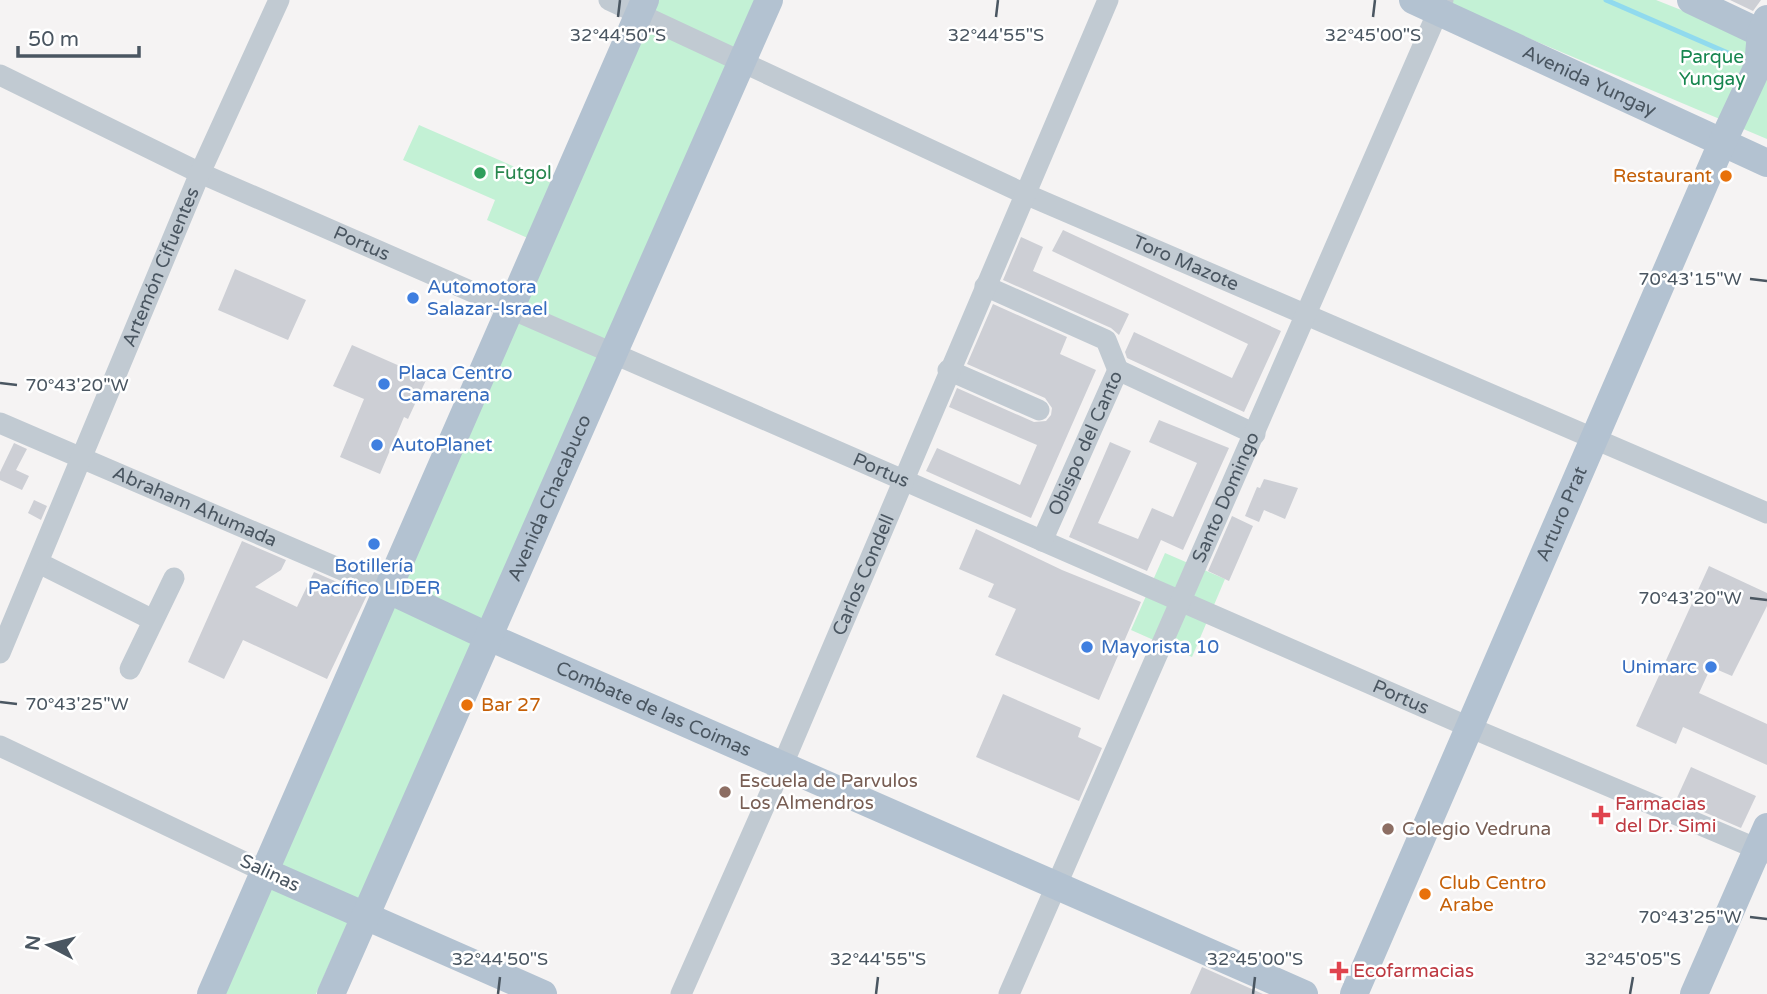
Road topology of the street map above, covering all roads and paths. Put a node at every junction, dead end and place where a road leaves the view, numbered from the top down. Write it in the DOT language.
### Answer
graph roads {
  1 [pos="279,0"];
  2 [pos="610,0"];
  3 [pos="769,0"];
  4 [pos="1108,0"];
  5 [pos="1413,0"];
  6 [pos="1691,0"];
  7 [pos="1441,6"];
  8 [pos="642,7"];
  9 [pos="1765,29"];
  10 [pos="741,62"];
  11 [pos="0,75"];
  12 [pos="1722,143"];
  13 [pos="1767,163"];
  14 [pos="200,173"];
  15 [pos="1023,193"];
  16 [pos="985,286"];
  17 [pos="509,306"];
  18 [pos="1307,315"];
  19 [pos="613,352"];
  20 [pos="948,370"];
  21 [pos="1118,370"];
  22 [pos="1040,410"];
  23 [pos="0,423"];
  24 [pos="1255,434"];
  25 [pos="1595,437"];
  26 [pos="83,460"];
  27 [pos="902,480"];
  28 [pos="1767,513"];
  29 [pos="1042,541"];
  30 [pos="39,563"];
  31 [pos="174,578"];
  32 [pos="389,590"];
  33 [pos="1181,602"];
  34 [pos="153,620"];
  35 [pos="489,637"];
  36 [pos="0,653"];
  37 [pos="130,668"];
  38 [pos="1469,727"];
  39 [pos="0,746"];
  40 [pos="783,764"];
  41 [pos="1764,843"];
  42 [pos="263,871"];
  43 [pos="1057,886"];
  44 [pos="365,916"];
  45 [pos="211,994"];
  46 [pos="331,994"];
  47 [pos="543,994"];
  48 [pos="681,994"];
  49 [pos="1009,994"];
  50 [pos="1304,994"];
  51 [pos="1354,994"];
  52 [pos="1694,994"];
  1 -- 14 [label="street, Artemón Cifuentes"];
  2 -- 8 [label="street, Toro Mazote"];
  3 -- 10 [label="main road, Avenida Chacabuco"];
  4 -- 15 [label="street, Carlos Condell"];
  5 -- 7 [label="main road, Avenida Yungay"];
  6 -- 9 [label="main road"];
  7 -- 12 [label="main road, Avenida Yungay"];
  7 -- 18 [label="street, Santo Domingo"];
  8 -- 10 [label="street, Toro Mazote"];
  8 -- 17 [label="main road"];
  9 -- 12 [label="main road, Arturo Prat"];
  10 -- 15 [label="street, Toro Mazote"];
  10 -- 19 [label="main road, Avenida Chacabuco"];
  11 -- 14 [label="street, Portus"];
  12 -- 13 [label="main road, Avenida Yungay"];
  12 -- 25 [label="main road, Arturo Prat"];
  14 -- 17 [label="street, Portus"];
  14 -- 26 [label="street, Artemón Cifuentes"];
  15 -- 16 [label="street, Carlos Condell"];
  15 -- 18 [label="street, Toro Mazote"];
  16 -- 20 [label="street, Carlos Condell"];
  16 -- 21 [label="street"];
  17 -- 19 [label="street, Portus"];
  17 -- 32 [label="main road"];
  18 -- 24 [label="street, Santo Domingo"];
  18 -- 25 [label="street, Toro Mazote"];
  19 -- 27 [label="street, Portus"];
  19 -- 35 [label="main road, Avenida Chacabuco"];
  20 -- 22 [label="street"];
  20 -- 27 [label="street, Carlos Condell"];
  21 -- 24 [label="street, Obispo del Canto"];
  21 -- 29 [label="street, Obispo del Canto"];
  23 -- 26 [label="street, Abraham Ahumada"];
  24 -- 33 [label="street, Santo Domingo"];
  25 -- 28 [label="street, Toro Mazote"];
  25 -- 38 [label="main road, Arturo Prat"];
  26 -- 30 [label="street, Artemón Cifuentes"];
  26 -- 32 [label="street, Abraham Ahumada"];
  27 -- 29 [label="street, Portus"];
  27 -- 40 [label="street, Carlos Condell"];
  29 -- 33 [label="street, Portus"];
  30 -- 34 [label="street"];
  30 -- 36 [label="street, Artemón Cifuentes"];
  31 -- 34 [label="street"];
  32 -- 35 [label="main road, Combate de las Coimas"];
  32 -- 42 [label="main road"];
  33 -- 38 [label="street, Portus"];
  33 -- 43 [label="street, Santo Domingo"];
  34 -- 37 [label="street"];
  35 -- 40 [label="main road, Combate de las Coimas"];
  35 -- 44 [label="main road, Avenida Chacabuco"];
  38 -- 41 [label="street, Portus"];
  38 -- 51 [label="main road, Arturo Prat"];
  39 -- 42 [label="street, Salinas"];
  40 -- 43 [label="main road, Combate de las Coimas"];
  40 -- 48 [label="street, Carlos Condell"];
  41 -- 52 [label="main road"];
  42 -- 44 [label="main road, Salinas"];
  42 -- 45 [label="main road"];
  43 -- 49 [label="street, Santo Domingo"];
  43 -- 50 [label="main road, Combate de las Coimas"];
  44 -- 46 [label="main road, Avenida Chacabuco"];
  44 -- 47 [label="main road, Salinas"];
}
